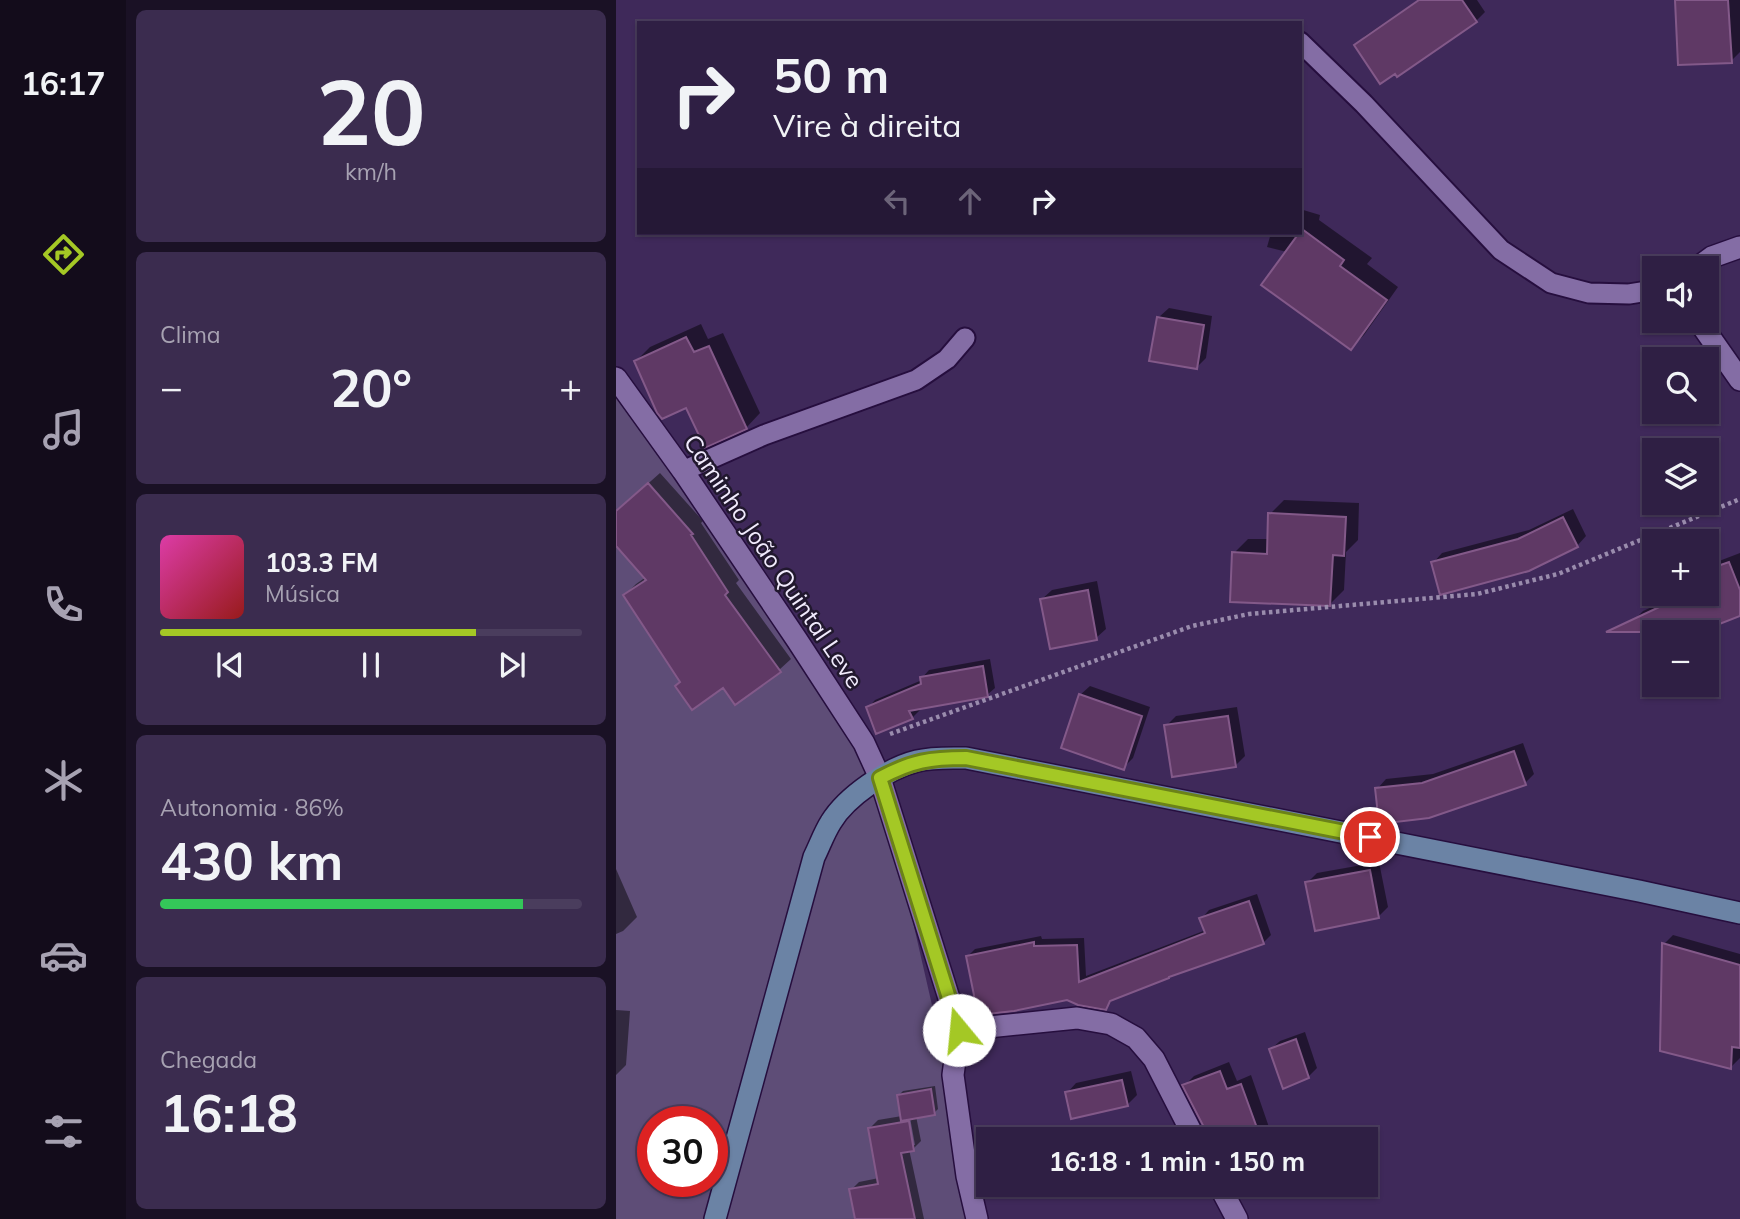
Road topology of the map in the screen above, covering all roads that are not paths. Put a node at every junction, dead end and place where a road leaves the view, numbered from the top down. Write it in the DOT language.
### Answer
graph roads {
  1 [pos="1302,44"];
  2 [pos="1740,247"];
  3 [pos="1715,256"];
  4 [pos="1642,292"];
  5 [pos="1707,333"];
  6 [pos="965,338"];
  7 [pos="616,378"];
  8 [pos="1740,380"];
  9 [pos="683,471"];
  10 [pos="880,778"];
  11 [pos="1740,914"];
  12 [pos="959,1030"];
  13 [pos="1189,1127"];
  14 [pos="1225,1197"];
  15 [pos="715,1219"];
  16 [pos="977,1219"];
  17 [pos="1237,1219"];
  1 -- 4 [label="lane"];
  2 -- 3 [label="street"];
  5 -- 8 [label="street"];
  6 -- 9 [label="lane"];
  7 -- 9 [label="street, Caminho João Quintal Leve"];
  9 -- 10 [label="street, Caminho João Quintal Leve"];
  10 -- 11 [label="main road"];
  10 -- 12 [label="street, Caminho João Quintal Leve"];
  10 -- 15 [label="main road"];
  12 -- 13 [label="street"];
  12 -- 16 [label="street"];
  14 -- 17 [label="street"];
}
